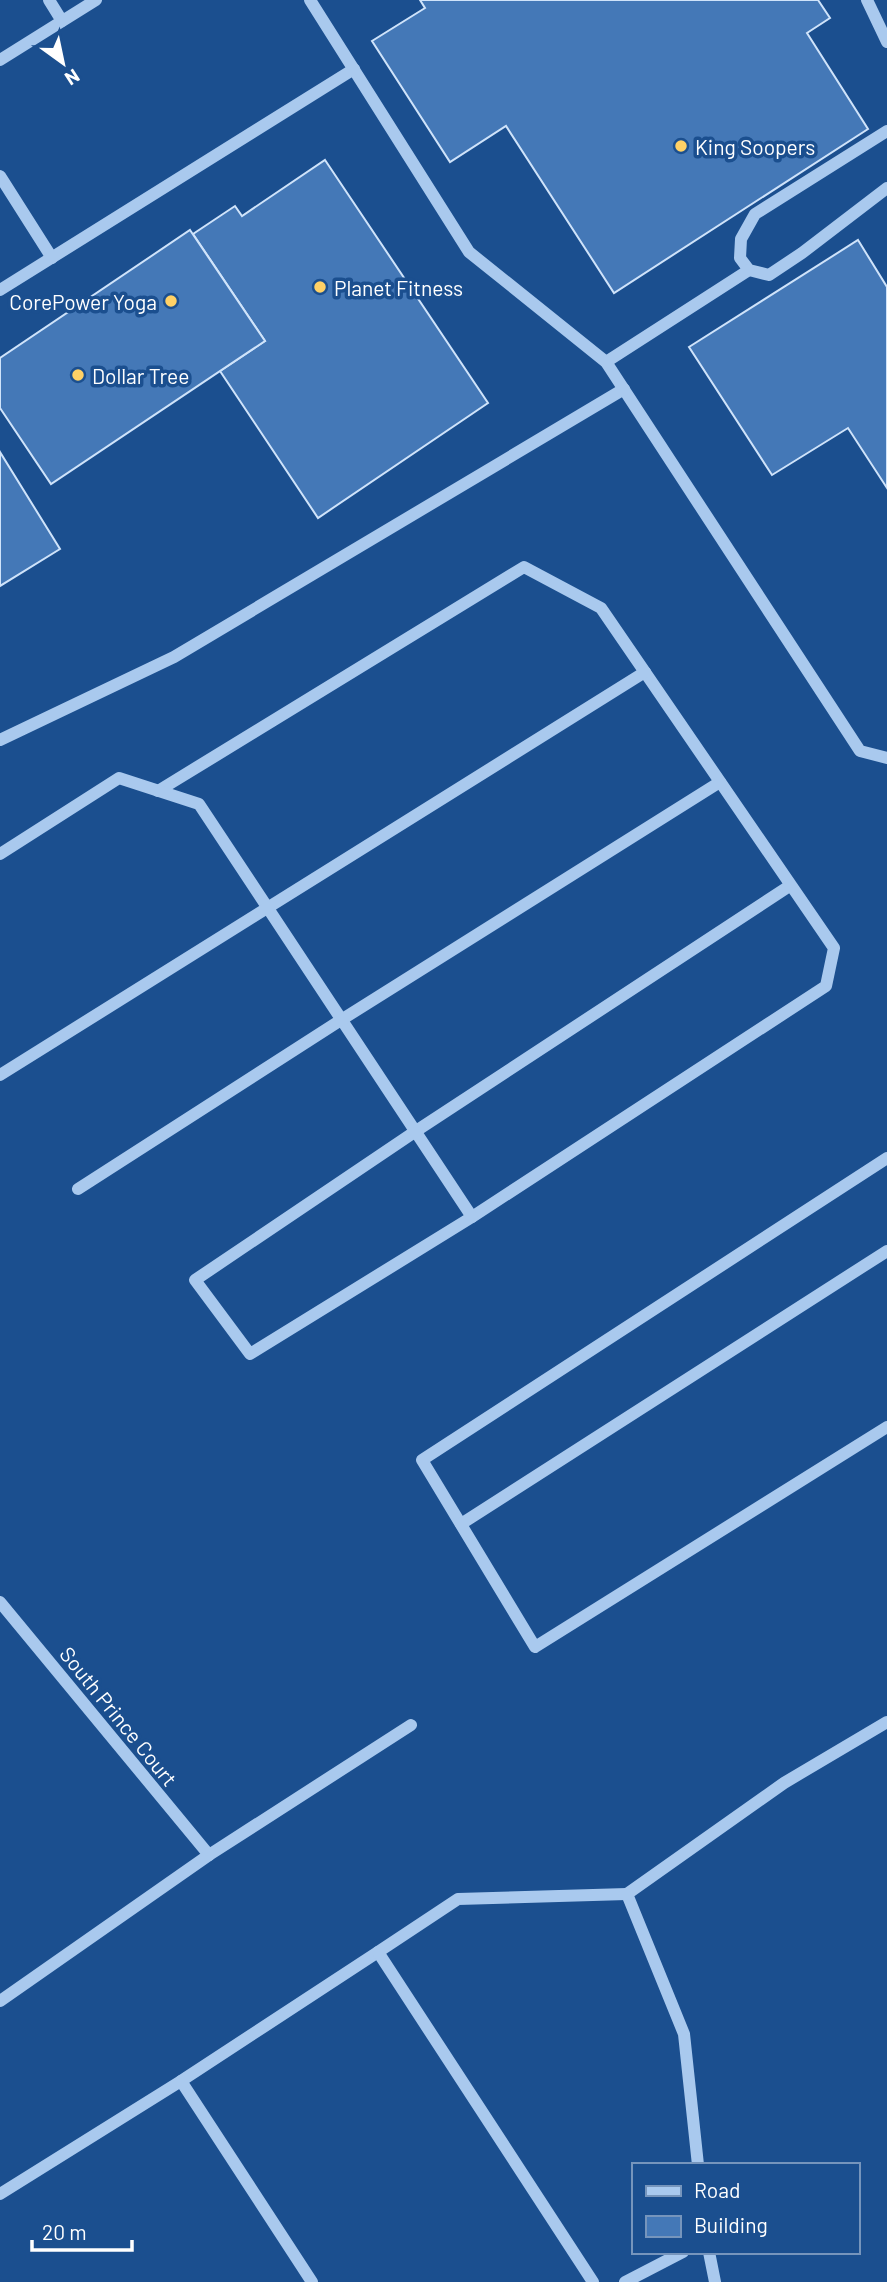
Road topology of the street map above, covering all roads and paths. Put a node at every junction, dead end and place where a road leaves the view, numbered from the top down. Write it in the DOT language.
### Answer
graph roads {
  1 [pos="49,0"];
  2 [pos="96,0"];
  3 [pos="310,0"];
  4 [pos="867,0"];
  5 [pos="62,21"];
  6 [pos="887,42"];
  7 [pos="0,60"];
  8 [pos="354,69"];
  9 [pos="887,131"];
  10 [pos="0,176"];
  11 [pos="887,188"];
  12 [pos="52,258"];
  13 [pos="748,270"];
  14 [pos="0,290"];
  15 [pos="607,362"];
  16 [pos="624,389"];
  17 [pos="645,672"];
  18 [pos="0,740"];
  19 [pos="887,758"];
  20 [pos="720,782"];
  21 [pos="158,791"];
  22 [pos="0,854"];
  23 [pos="791,885"];
  24 [pos="267,908"];
  25 [pos="341,1020"];
  26 [pos="0,1075"];
  27 [pos="416,1132"];
  28 [pos="887,1158"];
  29 [pos="78,1189"];
  30 [pos="472,1217"];
  31 [pos="887,1251"];
  32 [pos="887,1427"];
  33 [pos="461,1524"];
  34 [pos="0,1601"];
  35 [pos="887,1722"];
  36 [pos="411,1725"];
  37 [pos="209,1855"];
  38 [pos="626,1894"];
  39 [pos="378,1952"];
  40 [pos="0,2001"];
  41 [pos="181,2081"];
  42 [pos="698,2163"];
  43 [pos="0,2194"];
  44 [pos="679,2254"];
  45 [pos="709,2254"];
  46 [pos="313,2282"];
  47 [pos="593,2282"];
  48 [pos="625,2282"];
  49 [pos="715,2282"];
  1 -- 5 [label="street"];
  2 -- 5 [label="street"];
  3 -- 8 [label="street"];
  4 -- 6 [label="street"];
  5 -- 7 [label="street"];
  8 -- 12 [label="street"];
  8 -- 15 [label="street"];
  9 -- 13 [label="street"];
  10 -- 12 [label="street"];
  11 -- 13 [label="street"];
  12 -- 14 [label="street"];
  13 -- 15 [label="street"];
  15 -- 16 [label="street"];
  16 -- 18 [label="street"];
  16 -- 19 [label="street"];
  17 -- 20 [label="street"];
  17 -- 21 [label="street"];
  17 -- 24 [label="street"];
  20 -- 23 [label="street"];
  20 -- 25 [label="street"];
  21 -- 22 [label="street"];
  21 -- 24 [label="street"];
  23 -- 27 [label="street"];
  23 -- 30 [label="street"];
  24 -- 25 [label="street"];
  24 -- 26 [label="street"];
  25 -- 27 [label="street"];
  25 -- 29 [label="street"];
  27 -- 30 [label="street"];
  27 -- 30 [label="street"];
  28 -- 33 [label="street"];
  31 -- 33 [label="street"];
  32 -- 33 [label="street"];
  34 -- 37 [label="street, South Prince Court"];
  35 -- 38 [label="street"];
  36 -- 37 [label="street"];
  37 -- 40 [label="street"];
  38 -- 39 [label="street"];
  38 -- 42 [label="street"];
  39 -- 41 [label="street"];
  39 -- 47 [label="street"];
  41 -- 43 [label="street"];
  41 -- 46 [label="street"];
  44 -- 48 [label="street"];
  45 -- 49 [label="street"];
}
